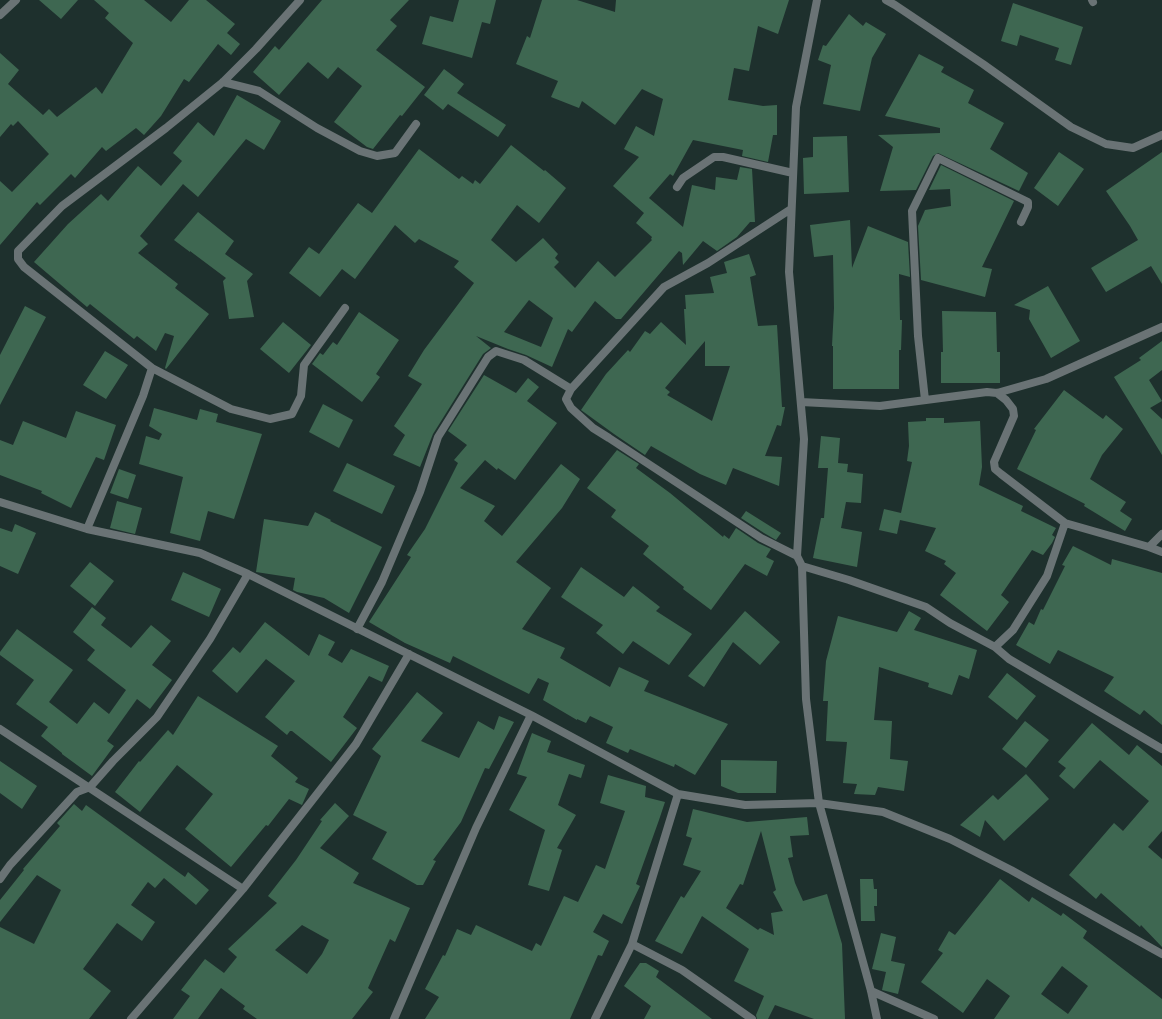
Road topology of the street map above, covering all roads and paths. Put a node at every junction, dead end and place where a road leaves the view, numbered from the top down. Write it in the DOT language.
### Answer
graph roads {
  1 [pos="16,0"];
  2 [pos="300,0"];
  3 [pos="817,0"];
  4 [pos="886,0"];
  5 [pos="0,15"];
  6 [pos="223,82"];
  7 [pos="416,124"];
  8 [pos="1162,135"];
  9 [pos="792,173"];
  10 [pos="677,187"];
  11 [pos="791,209"];
  12 [pos="1021,222"];
  13 [pos="345,308"];
  14 [pos="1162,326"];
  15 [pos="152,368"];
  16 [pos="571,389"];
  17 [pos="997,393"];
  18 [pos="925,400"];
  19 [pos="801,402"];
  20 [pos="0,502"];
  21 [pos="1065,523"];
  22 [pos="87,529"];
  23 [pos="1162,534"];
  24 [pos="1149,547"];
  25 [pos="1162,552"];
  26 [pos="797,556"];
  27 [pos="802,566"];
  28 [pos="248,574"];
  29 [pos="357,628"];
  30 [pos="995,647"];
  31 [pos="408,654"];
  32 [pos="531,715"];
  33 [pos="0,729"];
  34 [pos="1162,749"];
  35 [pos="90,787"];
  36 [pos="678,794"];
  37 [pos="819,803"];
  38 [pos="0,879"];
  39 [pos="243,889"];
  40 [pos="632,944"];
  41 [pos="1162,954"];
  42 [pos="871,991"];
  43 [pos="131,1019"];
  44 [pos="394,1019"];
  45 [pos="596,1019"];
  46 [pos="752,1019"];
  47 [pos="877,1019"];
  48 [pos="934,1019"];
  1 -- 5 [label="street"];
  2 -- 6 [label="street"];
  3 -- 9 [label="street"];
  4 -- 8 [label="street"];
  6 -- 7 [label="street"];
  6 -- 15 [label="street"];
  9 -- 10 [label="street"];
  9 -- 11 [label="street"];
  11 -- 16 [label="street"];
  11 -- 19 [label="street"];
  12 -- 18 [label="street"];
  13 -- 15 [label="street"];
  14 -- 17 [label="street"];
  15 -- 22 [label="street"];
  16 -- 26 [label="street"];
  16 -- 29 [label="street"];
  17 -- 18 [label="street"];
  17 -- 21 [label="street"];
  18 -- 19 [label="street"];
  19 -- 26 [label="street"];
  20 -- 22 [label="street"];
  21 -- 24 [label="street"];
  21 -- 30 [label="street"];
  22 -- 28 [label="street"];
  23 -- 24 [label="street"];
  24 -- 25 [label="street"];
  26 -- 27 [label="street"];
  27 -- 30 [label="street"];
  27 -- 37 [label="street"];
  28 -- 29 [label="street"];
  28 -- 35 [label="street"];
  29 -- 31 [label="street"];
  30 -- 34 [label="street"];
  31 -- 32 [label="street"];
  31 -- 39 [label="street"];
  32 -- 36 [label="street"];
  32 -- 44 [label="street"];
  33 -- 35 [label="street"];
  35 -- 38 [label="street"];
  35 -- 39 [label="street"];
  36 -- 37 [label="street"];
  36 -- 40 [label="street"];
  37 -- 41 [label="street"];
  37 -- 42 [label="street"];
  39 -- 43 [label="street"];
  40 -- 45 [label="street"];
  40 -- 46 [label="street"];
  42 -- 47 [label="street"];
  42 -- 48 [label="street"];
}
